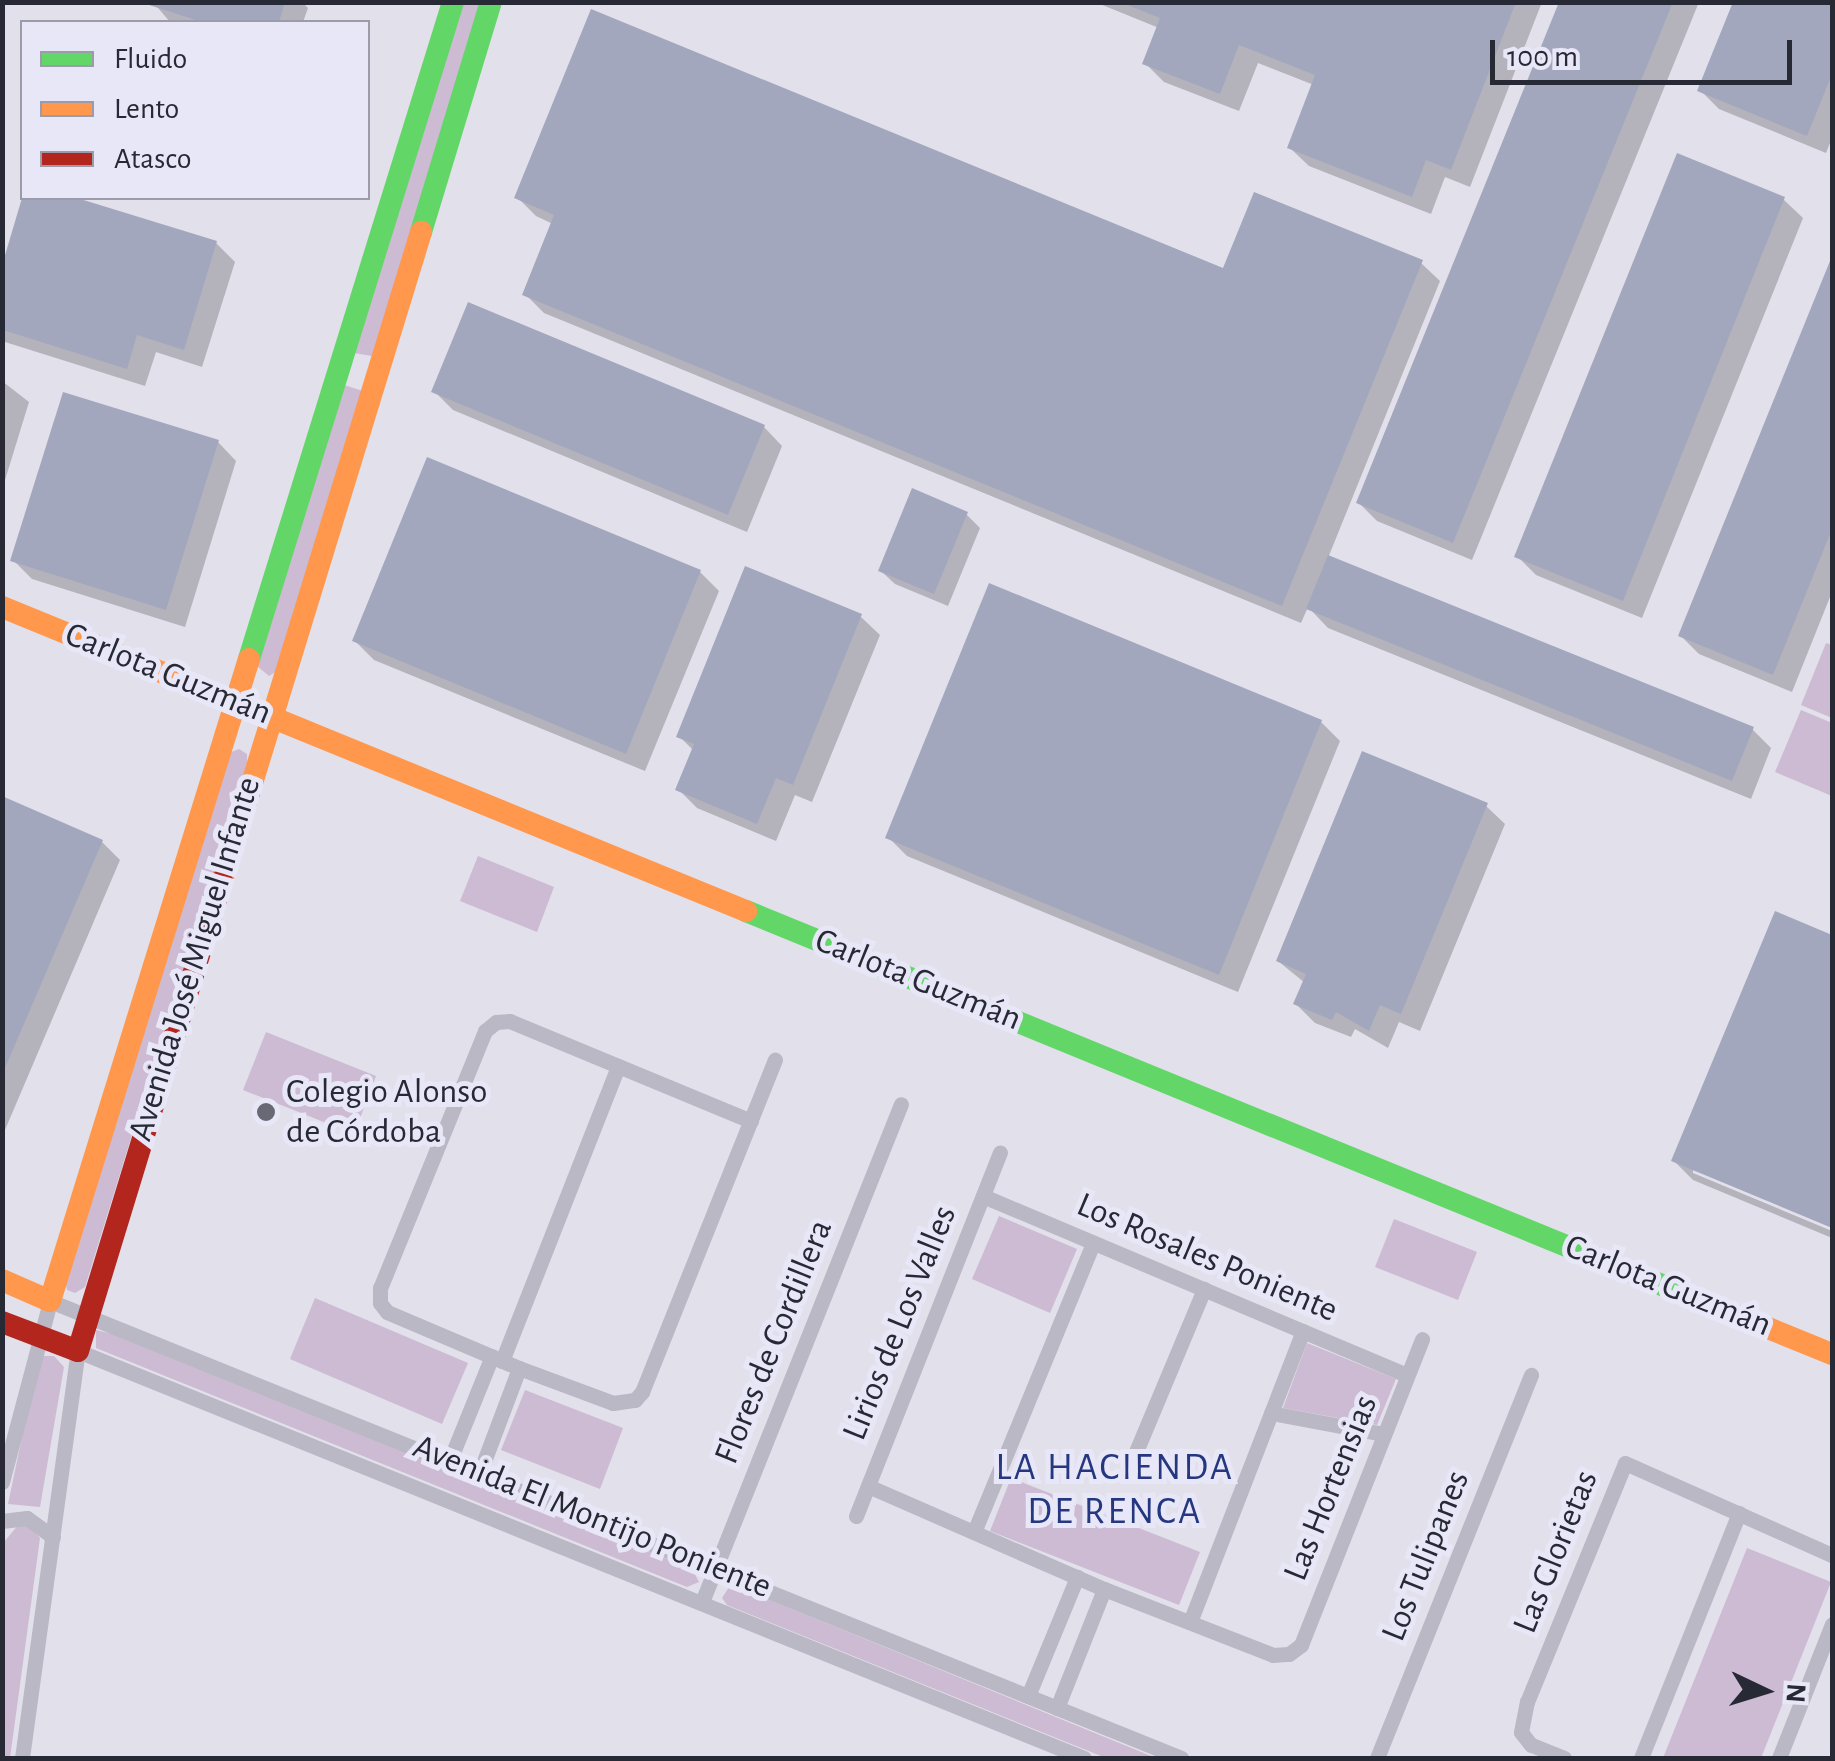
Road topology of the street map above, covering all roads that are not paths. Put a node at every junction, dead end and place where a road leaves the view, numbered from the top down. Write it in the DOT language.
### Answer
graph roads {
  1 [pos="452,2"];
  2 [pos="491,2"];
  3 [pos="340,359"];
  4 [pos="377,372"];
  5 [pos="2,606"];
  6 [pos="236,702"];
  7 [pos="271,716"];
  8 [pos="775,1060"];
  9 [pos="618,1066"];
  10 [pos="901,1104"];
  11 [pos="750,1121"];
  12 [pos="1000,1152"];
  13 [pos="983,1196"];
  14 [pos="1093,1242"];
  15 [pos="2,1280"];
  16 [pos="1204,1290"];
  17 [pos="50,1301"];
  18 [pos="87,1313"];
  19 [pos="2,1322"];
  20 [pos="1303,1331"];
  21 [pos="38,1335"];
  22 [pos="1422,1339"];
  23 [pos="78,1350"];
  24 [pos="1832,1354"];
  25 [pos="497,1358"];
  26 [pos="518,1368"];
  27 [pos="1407,1376"];
  28 [pos="1531,1376"];
  29 [pos="1271,1413"];
  30 [pos="1384,1434"];
  31 [pos="450,1460"];
  32 [pos="1130,1466"];
  33 [pos="480,1472"];
  34 [pos="2,1482"];
  35 [pos="868,1486"];
  36 [pos="1739,1513"];
  37 [pos="856,1516"];
  38 [pos="2,1521"];
  39 [pos="974,1532"];
  40 [pos="52,1537"];
  41 [pos="1832,1555"];
  42 [pos="717,1567"];
  43 [pos="1078,1577"];
  44 [pos="1104,1589"];
  45 [pos="702,1602"];
  46 [pos="1190,1622"];
  47 [pos="1832,1624"];
  48 [pos="1028,1696"];
  49 [pos="1057,1708"];
  50 [pos="22,1758"];
  51 [pos="1084,1758"];
  52 [pos="1181,1758"];
  53 [pos="1377,1758"];
  54 [pos="1564,1758"];
  55 [pos="1642,1758"];
  56 [pos="1779,1758"];
  1 -- 3 [label="street, Avenida José Miguel Infante"];
  2 -- 4 [label="street, Avenida José Miguel Infante"];
  3 -- 4 [label="street"];
  3 -- 6 [label="street, Avenida José Miguel Infante"];
  4 -- 7 [label="street, Avenida José Miguel Infante"];
  5 -- 6 [label="street, Carlota Guzmán"];
  6 -- 7 [label="street, Carlota Guzmán"];
  6 -- 17 [label="street, Avenida José Miguel Infante"];
  7 -- 18 [label="street, Avenida José Miguel Infante"];
  7 -- 24 [label="street, Carlota Guzmán"];
  8 -- 11 [label="street"];
  9 -- 11 [label="street"];
  9 -- 25 [label="street"];
  9 -- 25 [label="street"];
  10 -- 42 [label="street, Flores de Cordillera"];
  11 -- 26 [label="street"];
  12 -- 13 [label="street, Lirios de Los Valles"];
  13 -- 14 [label="street, Los Rosales Poniente"];
  13 -- 35 [label="street, Lirios de Los Valles"];
  14 -- 16 [label="street, Los Rosales Poniente"];
  14 -- 39 [label="street"];
  15 -- 17 [label="street, Avenida El Montijo Poniente"];
  16 -- 20 [label="street, Los Rosales Poniente"];
  16 -- 32 [label="street"];
  17 -- 18 [label="street, Avenida El Montijo Poniente"];
  17 -- 21 [label="street, Avenida José Miguel Infante"];
  18 -- 23 [label="street, Avenida José Miguel Infante"];
  18 -- 31 [label="street, Avenida El Montijo Poniente"];
  19 -- 21 [label="street"];
  20 -- 27 [label="street, Los Rosales Poniente"];
  20 -- 29 [label="street"];
  21 -- 23 [label="street"];
  21 -- 34 [label="street, Avenida José Miguel Infante"];
  22 -- 27 [label="street, Las Hortensias"];
  23 -- 40 [label="street, Avenida José Miguel Infante"];
  23 -- 45 [label="street"];
  25 -- 26 [label="street"];
  25 -- 31 [label="street"];
  26 -- 33 [label="street"];
  27 -- 30 [label="street, Las Hortensias"];
  28 -- 53 [label="street, Los Tulipanes"];
  29 -- 30 [label="street"];
  29 -- 46 [label="street"];
  30 -- 46 [label="street, Las Hortensias"];
  31 -- 33 [label="street, Avenida El Montijo Poniente"];
  33 -- 42 [label="street, Avenida El Montijo Poniente"];
  35 -- 37 [label="street, Lirios de Los Valles"];
  35 -- 39 [label="street"];
  36 -- 41 [label="street, Las Glorietas"];
  36 -- 54 [label="street, Las Glorietas"];
  36 -- 55 [label="street"];
  38 -- 40 [label="street"];
  39 -- 43 [label="street"];
  40 -- 50 [label="street, Avenida José Miguel Infante"];
  42 -- 45 [label="street, Flores de Cordillera"];
  42 -- 48 [label="street, Avenida El Montijo Poniente"];
  43 -- 44 [label="street"];
  43 -- 48 [label="street"];
  44 -- 46 [label="street"];
  44 -- 49 [label="street"];
  45 -- 51 [label="street"];
  47 -- 56 [label="street"];
  48 -- 49 [label="street, Avenida El Montijo Poniente"];
  49 -- 52 [label="street, Avenida El Montijo Poniente"];
}
